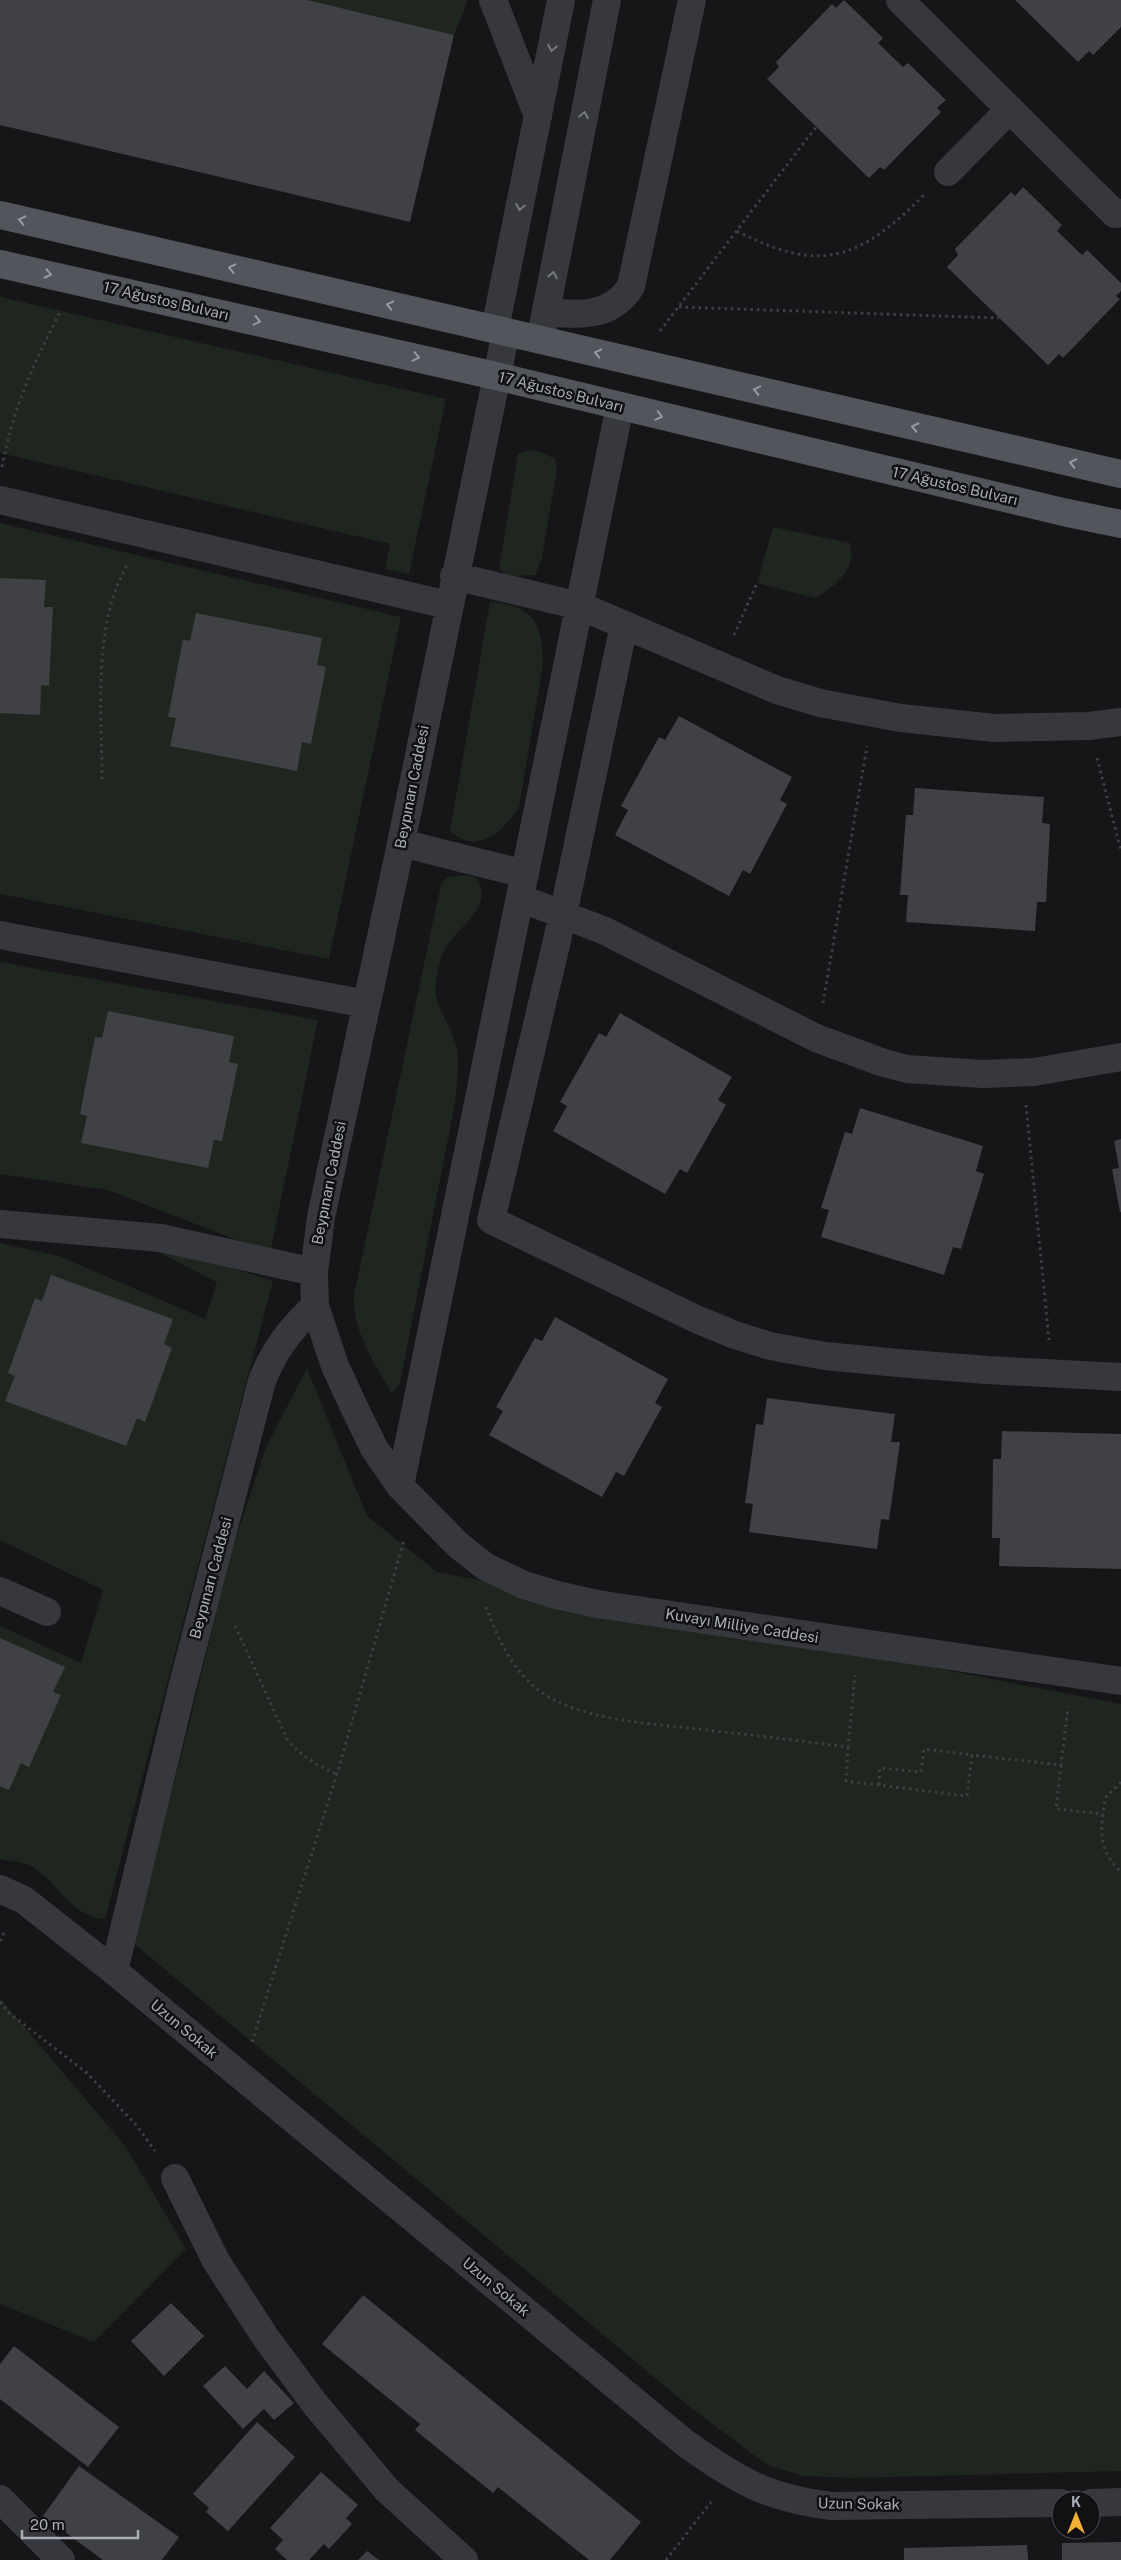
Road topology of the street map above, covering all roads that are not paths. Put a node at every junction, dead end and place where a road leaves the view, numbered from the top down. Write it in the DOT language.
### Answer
graph roads {
  1 [pos="493,0"];
  2 [pos="561,0"];
  3 [pos="607,0"];
  4 [pos="692,0"];
  5 [pos="900,0"];
  6 [pos="1010,109"];
  7 [pos="538,116"];
  8 [pos="948,172"];
  9 [pos="1121,213"];
  10 [pos="0,215"];
  11 [pos="0,264"];
  12 [pos="546,312"];
  13 [pos="500,331"];
  14 [pos="540,340"];
  15 [pos="496,376"];
  16 [pos="620,406"];
  17 [pos="1121,474"];
  18 [pos="0,500"];
  19 [pos="1121,524"];
  20 [pos="454,576"];
  21 [pos="448,605"];
  22 [pos="580,606"];
  23 [pos="624,625"];
  24 [pos="1121,722"];
  25 [pos="401,843"];
  26 [pos="523,886"];
  27 [pos="563,915"];
  28 [pos="0,935"];
  29 [pos="367,1004"];
  30 [pos="1121,1057"];
  31 [pos="0,1224"];
  32 [pos="314,1272"];
  33 [pos="315,1306"];
  34 [pos="1121,1377"];
  35 [pos="407,1494"];
  36 [pos="0,1590"];
  37 [pos="46,1612"];
  38 [pos="1121,1681"];
  39 [pos="0,1889"];
  40 [pos="114,1971"];
  41 [pos="175,2178"];
  42 [pos="0,2499"];
  43 [pos="1101,2502"];
  44 [pos="1121,2502"];
  45 [pos="1051,2503"];
  46 [pos="61,2560"];
  47 [pos="464,2560"];
  1 -- 7 [label="street"];
  2 -- 7 [label="street, Beypınarı Caddesi, one-way"];
  12 -- 3 [label="street, one-way"];
  4 -- 12 [label="street"];
  5 -- 6 [label="street"];
  6 -- 8 [label="street"];
  6 -- 9 [label="street"];
  7 -- 13 [label="street, Beypınarı Caddesi, one-way"];
  13 -- 10 [label="main road, one-way"];
  11 -- 15 [label="main road, 17 Ağustos Bulvarı, one-way"];
  12 -- 14 [label="street"];
  13 -- 14 [label="main road"];
  13 -- 15 [label="street, Beypınarı Caddesi"];
  17 -- 14 [label="main road, one-way"];
  15 -- 16 [label="main road, 17 Ağustos Bulvarı"];
  15 -- 20 [label="street, Beypınarı Caddesi"];
  16 -- 19 [label="main road, 17 Ağustos Bulvarı, one-way"];
  16 -- 22 [label="street"];
  18 -- 21 [label="street"];
  20 -- 21 [label="street, Beypınarı Caddesi"];
  20 -- 22 [label="street"];
  21 -- 25 [label="street, Beypınarı Caddesi"];
  22 -- 23 [label="street"];
  22 -- 26 [label="street"];
  23 -- 24 [label="street"];
  23 -- 27 [label="street"];
  25 -- 26 [label="street"];
  25 -- 29 [label="street, Beypınarı Caddesi"];
  26 -- 27 [label="street"];
  26 -- 35 [label="street"];
  27 -- 30 [label="street"];
  27 -- 34 [label="street"];
  28 -- 29 [label="street"];
  29 -- 32 [label="street, Beypınarı Caddesi"];
  31 -- 32 [label="street"];
  32 -- 33 [label="street, Beypınarı Caddesi"];
  33 -- 35 [label="street, Kuvayı Milliye Caddesi"];
  33 -- 40 [label="street, Beypınarı Caddesi"];
  35 -- 38 [label="street, Kuvayı Milliye Caddesi"];
  36 -- 37 [label="street"];
  39 -- 40 [label="street, Uzun Sokak"];
  40 -- 45 [label="street, Uzun Sokak"];
  41 -- 47 [label="street"];
  42 -- 46 [label="street"];
  43 -- 44 [label="street"];
}
